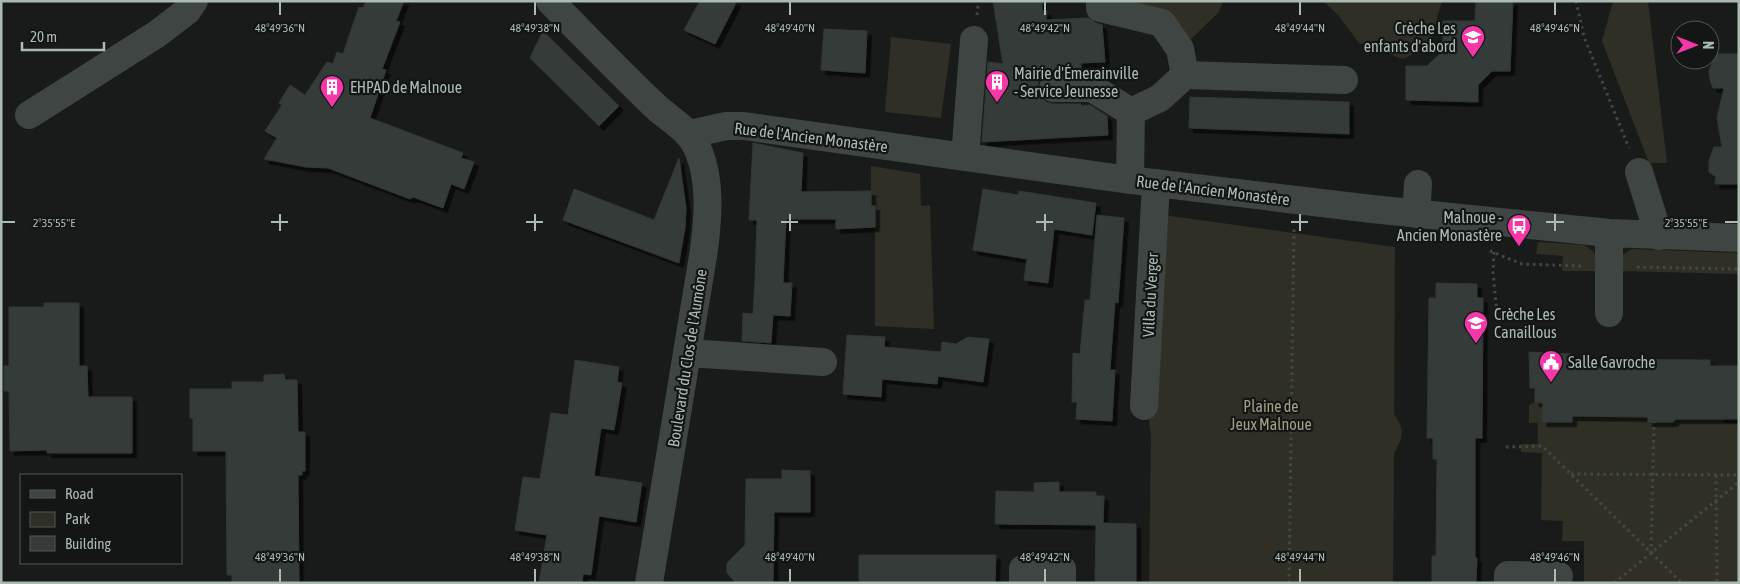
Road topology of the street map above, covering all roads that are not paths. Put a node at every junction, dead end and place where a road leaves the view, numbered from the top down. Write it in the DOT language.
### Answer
graph roads {
  1 [pos="194,1"];
  2 [pos="550,1"];
  3 [pos="1100,1"];
  4 [pos="974,40"];
  5 [pos="1186,75"];
  6 [pos="1344,80"];
  7 [pos="1053,88"];
  8 [pos="1131,112"];
  9 [pos="29,115"];
  10 [pos="690,134"];
  11 [pos="965,157"];
  12 [pos="1638,172"];
  13 [pos="1143,181"];
  14 [pos="1418,184"];
  15 [pos="1416,214"];
  16 [pos="1609,233"];
  17 [pos="1659,236"];
  18 [pos="1739,238"];
  19 [pos="1609,313"];
  20 [pos="688,353"];
  21 [pos="823,362"];
  22 [pos="1144,406"];
  23 [pos="1559,576"];
  24 [pos="649,583"];
  25 [pos="1023,583"];
  26 [pos="1062,583"];
  27 [pos="1508,583"];
  1 -- 9 [label="street"];
  2 -- 10 [label="street"];
  3 -- 5 [label="street"];
  4 -- 11 [label="street"];
  5 -- 6 [label="street"];
  5 -- 8 [label="street"];
  7 -- 8 [label="street"];
  8 -- 13 [label="street, Villa du Verger"];
  10 -- 11 [label="street, Rue de l'Ancien Monastère"];
  10 -- 20 [label="street, Boulevard du Clos de l'Aumône"];
  11 -- 13 [label="street, Rue de l'Ancien Monastère"];
  12 -- 17 [label="street"];
  13 -- 15 [label="street, Rue de l'Ancien Monastère"];
  13 -- 22 [label="street, Villa du Verger"];
  14 -- 15 [label="street"];
  15 -- 16 [label="street, Rue de l'Ancien Monastère"];
  16 -- 17 [label="street, Rue de l'Ancien Monastère"];
  16 -- 19 [label="street"];
  17 -- 18 [label="street, Rue de l'Ancien Monastère"];
  20 -- 21 [label="street"];
  20 -- 24 [label="street, Boulevard du Clos de l'Aumône"];
  23 -- 27 [label="street"];
  25 -- 26 [label="street"];
}
